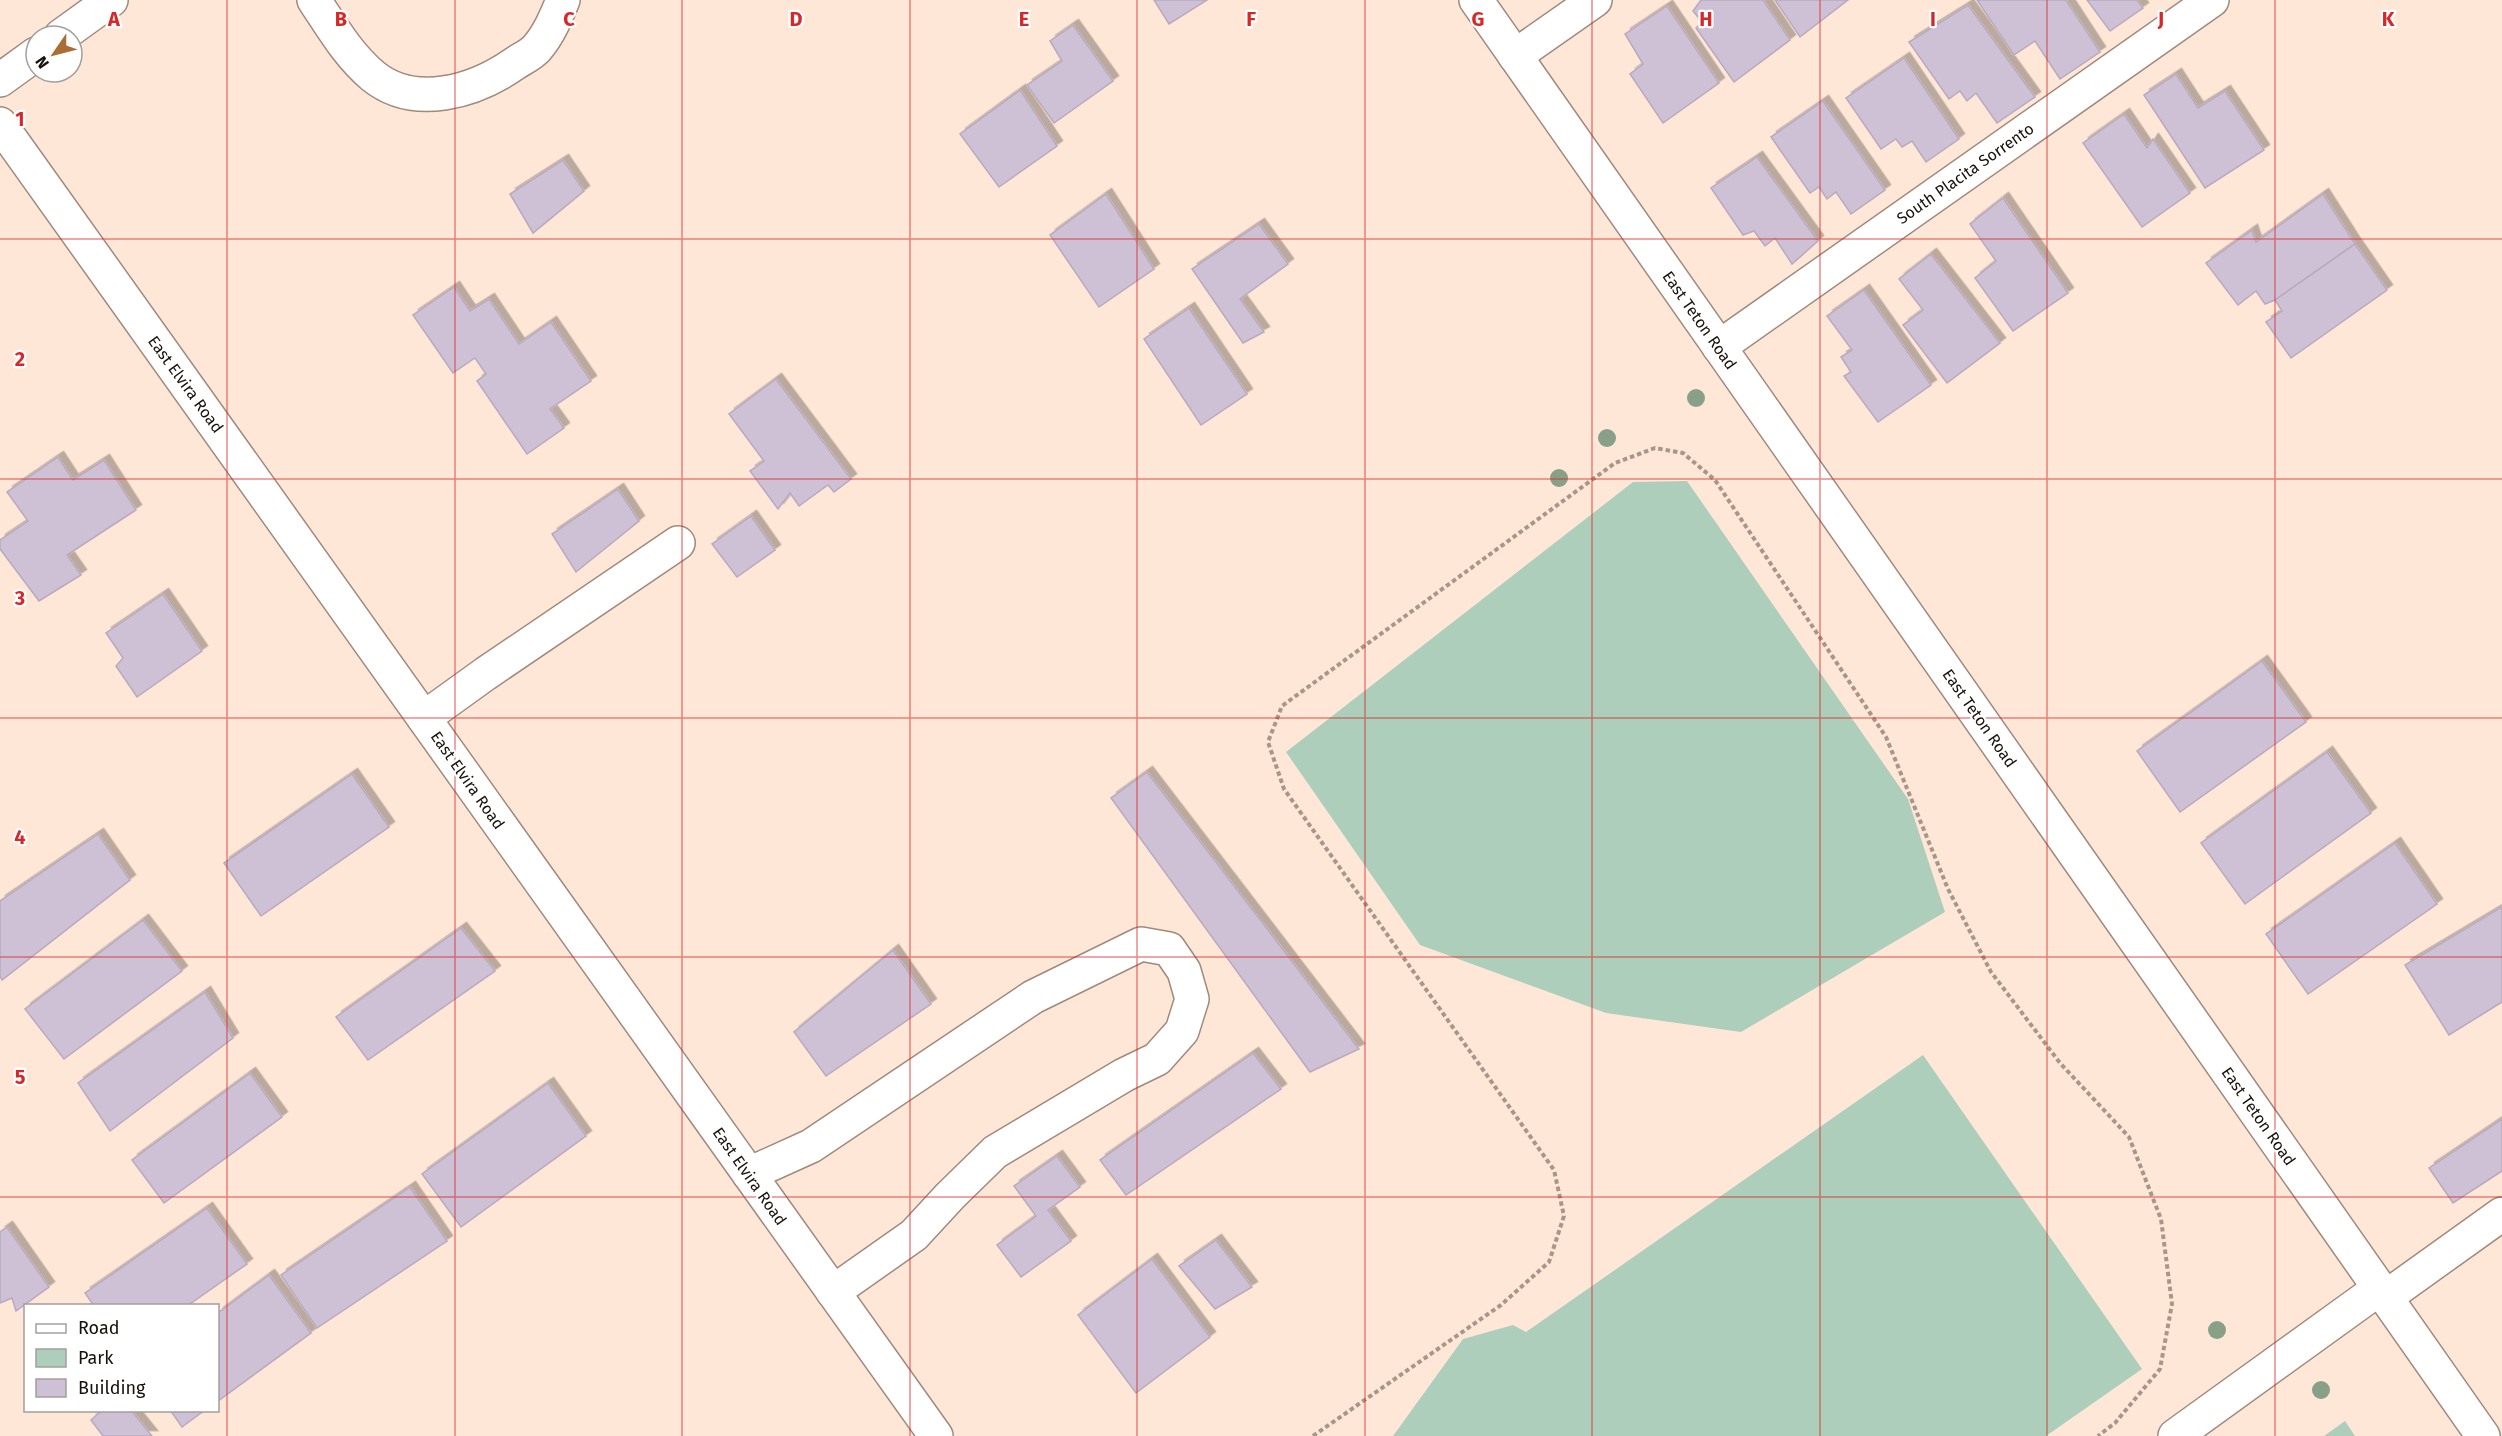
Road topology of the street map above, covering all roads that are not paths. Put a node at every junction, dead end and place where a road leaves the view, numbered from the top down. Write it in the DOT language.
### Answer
graph roads {
  1 [pos="111,0"];
  2 [pos="314,0"];
  3 [pos="563,0"];
  4 [pos="1476,0"];
  5 [pos="1595,0"];
  6 [pos="2212,0"];
  7 [pos="78,24"];
  8 [pos="1515,56"];
  9 [pos="24,63"];
  10 [pos="0,80"];
  11 [pos="0,124"];
  12 [pos="1719,347"];
  13 [pos="678,543"];
  14 [pos="424,718"];
  15 [pos="749,1174"];
  16 [pos="2502,1214"];
  17 [pos="833,1292"];
  18 [pos="2383,1293"];
  19 [pos="936,1436"];
  20 [pos="2175,1436"];
  21 [pos="2483,1436"];
  1 -- 7 [label="street"];
  2 -- 3 [label="street"];
  4 -- 8 [label="street, East Teton Road"];
  5 -- 8 [label="street"];
  6 -- 12 [label="street, South Placita Sorrento"];
  8 -- 12 [label="street, East Teton Road"];
  9 -- 10 [label="street"];
  11 -- 14 [label="street, East Elvira Road"];
  12 -- 18 [label="street, East Teton Road"];
  13 -- 14 [label="street"];
  14 -- 15 [label="street, East Elvira Road"];
  15 -- 17 [label="street, East Elvira Road"];
  15 -- 17 [label="street"];
  16 -- 18 [label="street"];
  17 -- 19 [label="street, East Elvira Road"];
  18 -- 20 [label="street"];
  18 -- 21 [label="street, East Teton Road"];
}
